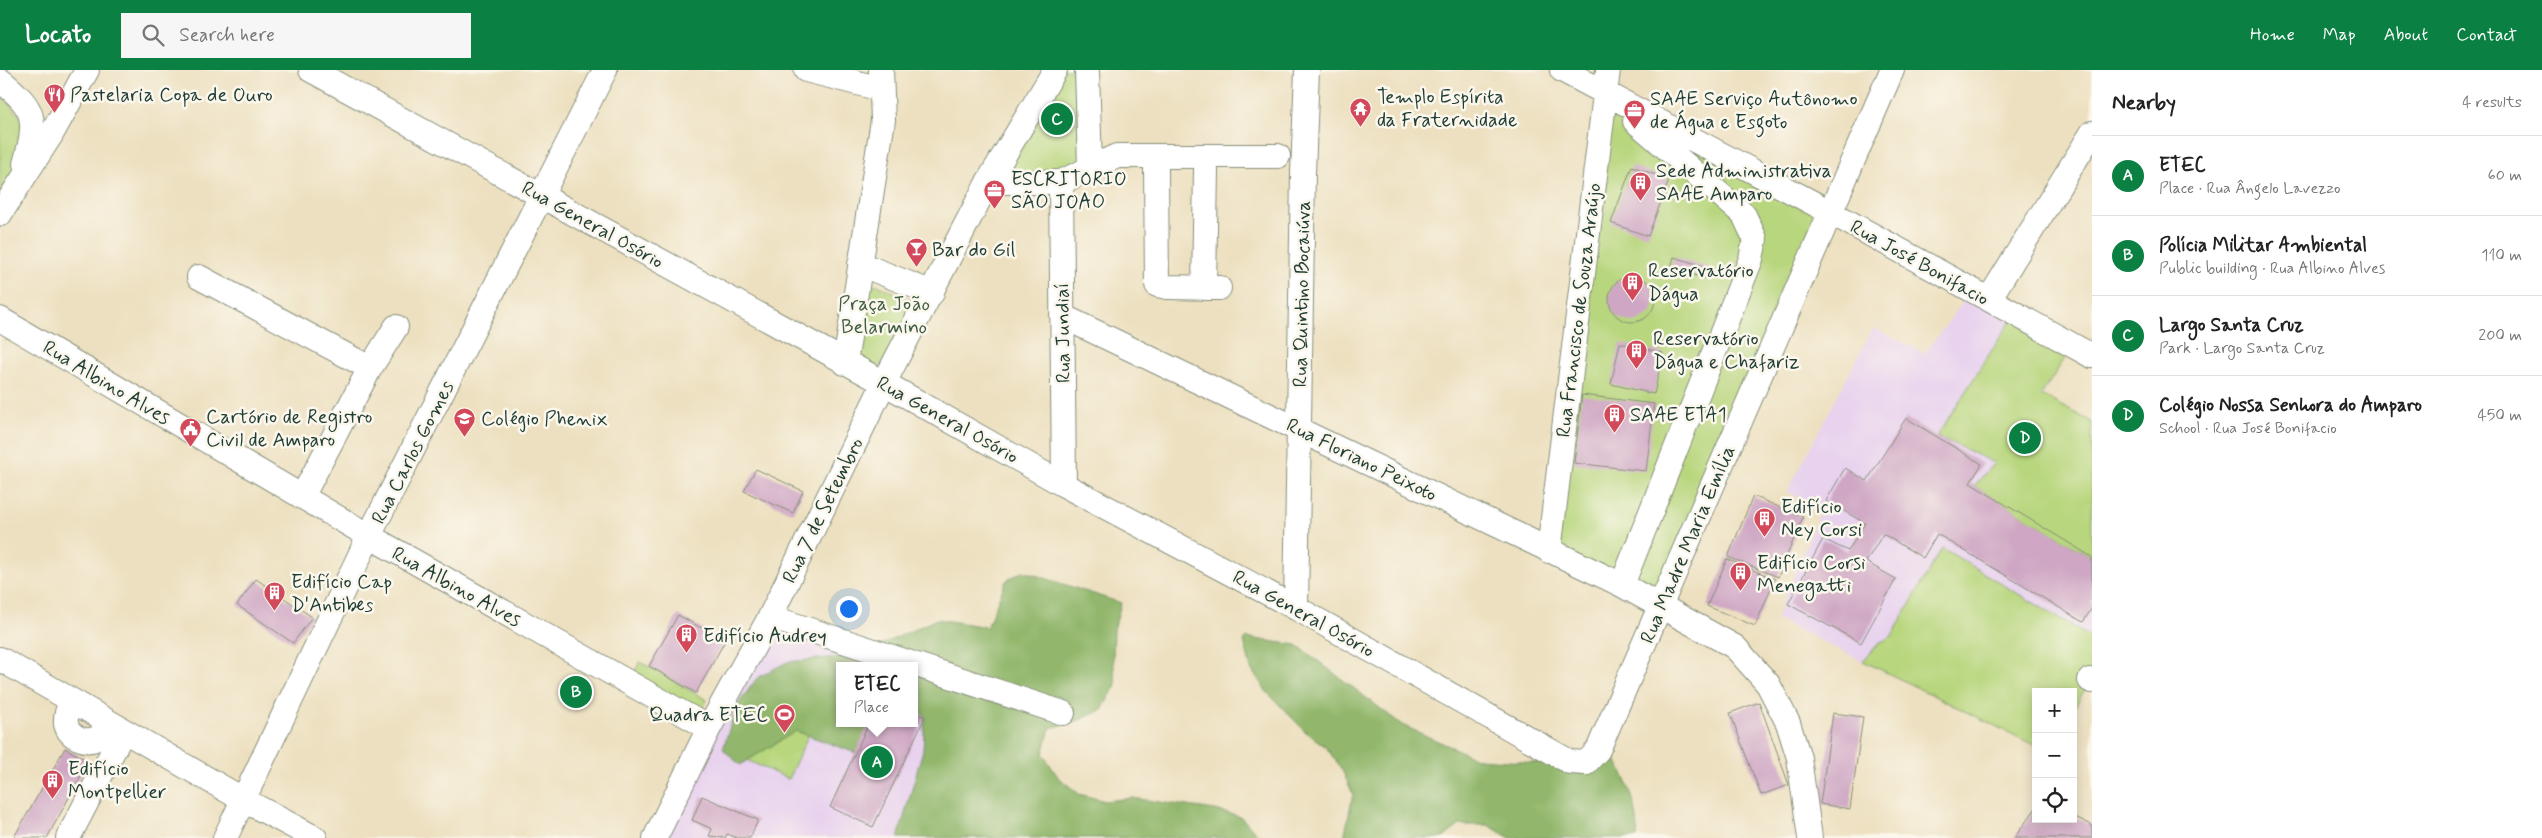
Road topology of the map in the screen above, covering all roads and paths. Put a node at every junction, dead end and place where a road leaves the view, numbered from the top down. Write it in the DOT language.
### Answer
graph roads {
  1 [pos="87,70"];
  2 [pos="311,70"];
  3 [pos="605,70"];
  4 [pos="806,70"];
  5 [pos="1055,70"];
  6 [pos="1087,70"];
  7 [pos="1307,70"];
  8 [pos="1562,70"];
  9 [pos="1608,70"];
  10 [pos="1892,70"];
  11 [pos="0,80"];
  12 [pos="881,80"];
  13 [pos="1605,94"];
  14 [pos="2092,133"];
  15 [pos="1278,156"];
  16 [pos="1090,167"];
  17 [pos="1156,169"];
  18 [pos="1206,170"];
  19 [pos="1303,172"];
  20 [pos="22,178"];
  21 [pos="988,182"];
  22 [pos="1061,182"];
  23 [pos="542,196"];
  24 [pos="1830,212"];
  25 [pos="0,214"];
  26 [pos="860,264"];
  27 [pos="199,277"];
  28 [pos="932,293"];
  29 [pos="1989,299"];
  30 [pos="1062,316"];
  31 [pos="0,318"];
  32 [pos="396,327"];
  33 [pos="2092,356"];
  34 [pos="845,363"];
  35 [pos="370,368"];
  36 [pos="884,383"];
  37 [pos="1299,428"];
  38 [pos="1064,484"];
  39 [pos="302,497"];
  40 [pos="369,536"];
  41 [pos="1549,551"];
  42 [pos="1622,585"];
  43 [pos="1660,605"];
  44 [pos="1296,608"];
  45 [pos="770,617"];
  46 [pos="0,659"];
  47 [pos="908,662"];
  48 [pos="918,665"];
  49 [pos="1062,712"];
  50 [pos="118,728"];
  51 [pos="709,728"];
  52 [pos="1586,763"];
  53 [pos="242,799"];
  54 [pos="68,838"];
  55 [pos="225,838"];
  56 [pos="316,838"];
  57 [pos="655,838"];
  58 [pos="1810,838"];
  1 -- 20 [label="street"];
  2 -- 23 [label="street, Rua General Osório"];
  3 -- 23 [label="street, Rua Carlos Gomes"];
  4 -- 12 [label="street"];
  5 -- 21 [label="street, Rua 7 de Setembro"];
  6 -- 16 [label="street"];
  7 -- 19 [label="street, Rua Quintino Bocaiúva"];
  8 -- 13 [label="street, Rua José Bonifacio"];
  9 -- 13 [label="street, Rua Francisco de Souza Araújo"];
  10 -- 24 [label="street, Rua Madre Maria Emília"];
  11 -- 20 [label="street"];
  12 -- 26 [label="street"];
  13 -- 24 [label="street, Rua José Bonifacio"];
  13 -- 41 [label="street, Rua Francisco de Souza Araújo"];
  13 -- 42 [label="street"];
  14 -- 29 [label="street"];
  15 -- 16 [label="street"];
  16 -- 17 [label="street"];
  16 -- 22 [label="street"];
  17 -- 18 [label="street"];
  17 -- 18 [label="street"];
  18 -- 19 [label="street"];
  19 -- 37 [label="street, Rua Quintino Bocaiúva"];
  20 -- 25 [label="street"];
  21 -- 22 [label="street"];
  21 -- 28 [label="street, Rua 7 de Setembro"];
  22 -- 30 [label="street, Rua Jundiaí"];
  23 -- 34 [label="street, Rua General Osório"];
  23 -- 40 [label="street, Rua Carlos Gomes"];
  24 -- 29 [label="street, Rua José Bonifacio"];
  24 -- 43 [label="street, Rua Madre Maria Emília"];
  26 -- 28 [label="street"];
  26 -- 34 [label="street"];
  27 -- 35 [label="street"];
  28 -- 36 [label="street, Rua 7 de Setembro"];
  29 -- 33 [label="street, Rua José Bonifacio"];
  30 -- 37 [label="street, Rua Floriano Peixoto"];
  30 -- 38 [label="street, Rua Jundiaí"];
  31 -- 39 [label="street, Rua Albino Alves"];
  32 -- 35 [label="street"];
  34 -- 36 [label="street, Rua General Osório"];
  35 -- 39 [label="street"];
  36 -- 38 [label="street, Rua General Osório"];
  36 -- 45 [label="street, Rua 7 de Setembro"];
  37 -- 41 [label="street, Rua Floriano Peixoto"];
  37 -- 44 [label="street, Rua Quintino Bocaiúva"];
  38 -- 44 [label="street, Rua General Osório"];
  39 -- 40 [label="street, Rua Albino Alves"];
  40 -- 51 [label="street, Rua Albino Alves"];
  40 -- 53 [label="street, Rua Carlos Gomes"];
  41 -- 42 [label="street, Rua Floriano Peixoto"];
  42 -- 43 [label="street, Rua Floriano Peixoto"];
  43 -- 52 [label="street, Rua Madre Maria Emília"];
  43 -- 58 [label="street, Rua Floriano Peixoto"];
  44 -- 52 [label="street, Rua General Osório"];
  45 -- 47 [label="street"];
  45 -- 51 [label="street, Rua 7 de Setembro"];
  46 -- 50 [label="street"];
  48 -- 49 [label="street"];
  50 -- 53 [label="street"];
  50 -- 54 [label="street"];
  51 -- 57 [label="street, Rua 7 de Setembro"];
  53 -- 55 [label="street, Rua Carlos Gomes"];
  53 -- 56 [label="street"];
}
